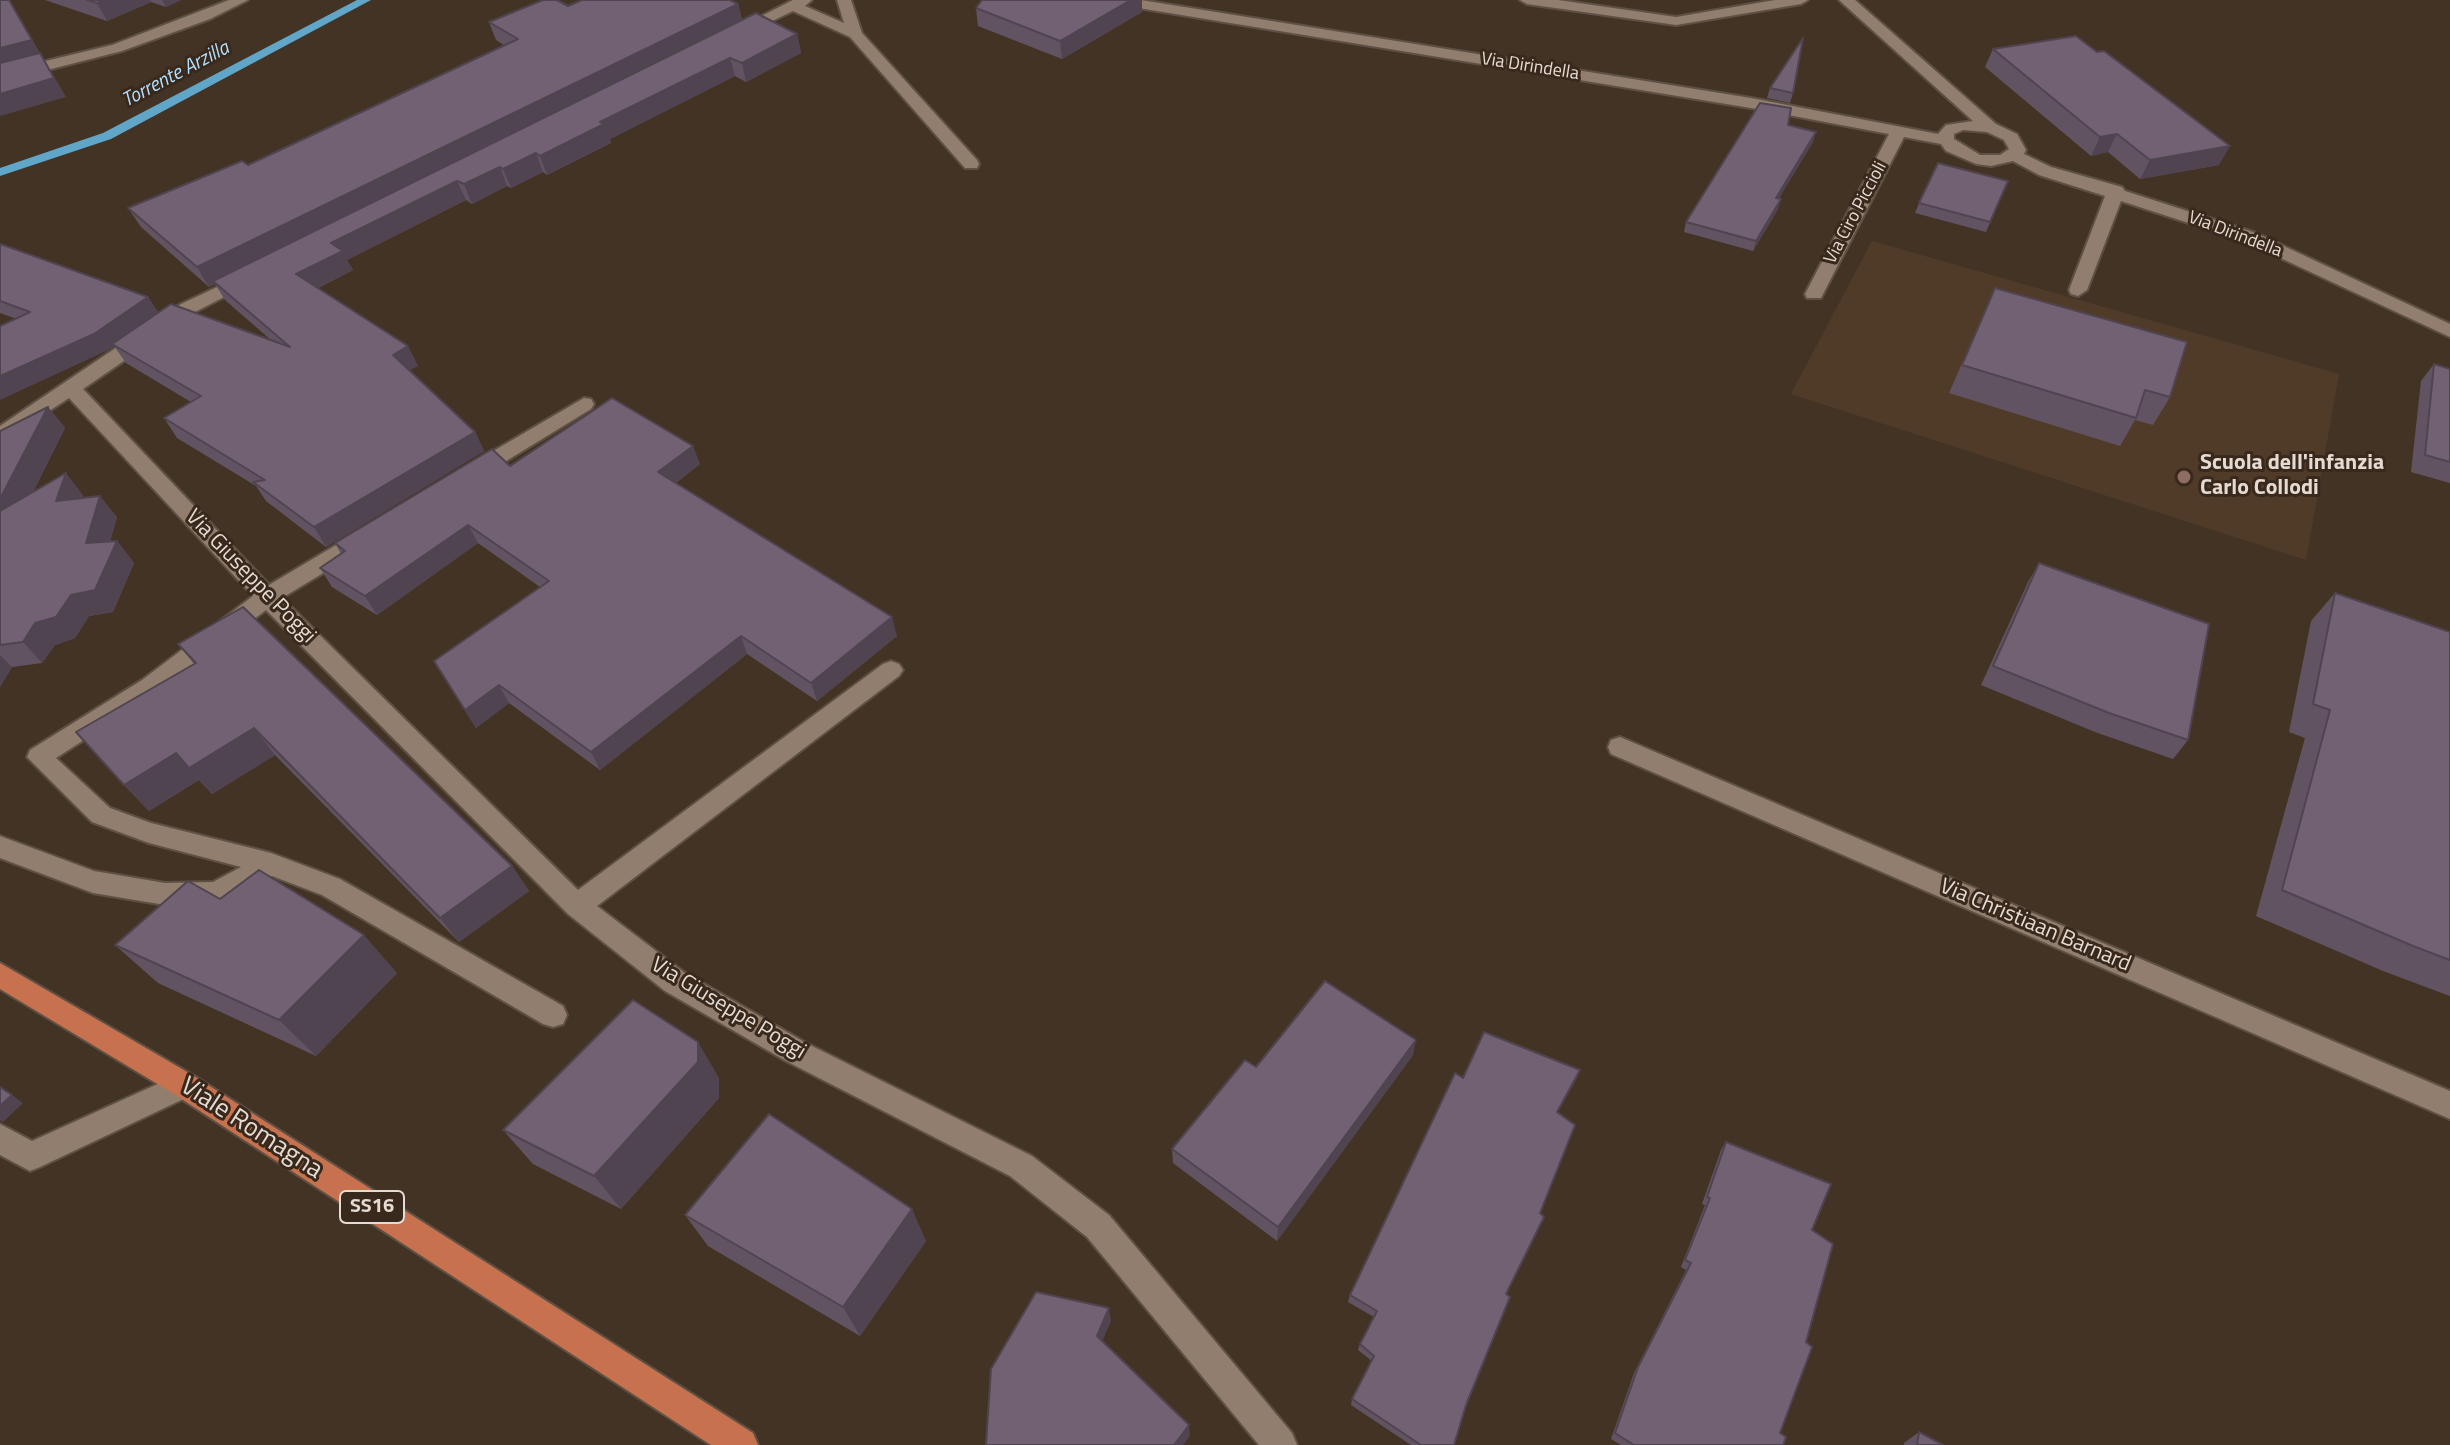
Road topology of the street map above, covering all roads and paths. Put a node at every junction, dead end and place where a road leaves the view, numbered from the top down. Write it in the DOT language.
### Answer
graph roads {
  1 [pos="241,0"];
  2 [pos="844,0"];
  3 [pos="1114,0"];
  4 [pos="1527,0"];
  5 [pos="1801,0"];
  6 [pos="1846,0"];
  7 [pos="799,3"];
  8 [pos="855,34"];
  9 [pos="722,40"];
  10 [pos="0,77"];
  11 [pos="1990,127"];
  12 [pos="1898,133"];
  13 [pos="1946,140"];
  14 [pos="2014,155"];
  15 [pos="971,164"];
  16 [pos="2116,191"];
  17 [pos="258,273"];
  18 [pos="2078,290"];
  19 [pos="1814,294"];
  20 [pos="2450,331"];
  21 [pos="72,389"];
  22 [pos="584,404"];
  23 [pos="0,436"];
  24 [pos="458,481"];
  25 [pos="390,522"];
  26 [pos="267,597"];
  27 [pos="891,670"];
  28 [pos="1620,747"];
  29 [pos="0,847"];
  30 [pos="271,864"];
  31 [pos="577,906"];
  32 [pos="0,975"];
  33 [pos="553,1015"];
  34 [pos="184,1085"];
  35 [pos="2450,1105"];
  36 [pos="0,1138"];
  37 [pos="741,1445"];
  38 [pos="1280,1445"];
  1 -- 10 [label="street"];
  2 -- 8 [label="street"];
  3 -- 12 [label="street, Via Dirindella"];
  4 -- 5 [label="street"];
  6 -- 11 [label="street"];
  7 -- 8 [label="street"];
  7 -- 9 [label="street"];
  8 -- 15 [label="street"];
  11 -- 13 [label="street"];
  11 -- 14 [label="street, Via Dirindella"];
  12 -- 13 [label="street, Via Dirindella"];
  12 -- 19 [label="street, Via Ciro Piccioli"];
  13 -- 14 [label="street, Via Dirindella"];
  14 -- 16 [label="street, Via Dirindella"];
  16 -- 18 [label="street"];
  16 -- 20 [label="street, Via Dirindella"];
  17 -- 21 [label="street"];
  21 -- 23 [label="street"];
  21 -- 26 [label="street, Via Giuseppe Poggi"];
  22 -- 24 [label="street"];
  25 -- 26 [label="street"];
  26 -- 30 [label="street"];
  26 -- 31 [label="street, Via Giuseppe Poggi"];
  27 -- 31 [label="street"];
  28 -- 35 [label="street, Via Christiaan Barnard"];
  29 -- 30 [label="street"];
  30 -- 33 [label="street"];
  31 -- 38 [label="street, Via Giuseppe Poggi"];
  32 -- 34 [label="main road, Viale Romagna / SS16"];
  34 -- 36 [label="street"];
  34 -- 37 [label="main road, Viale Romagna / SS16"];
}
